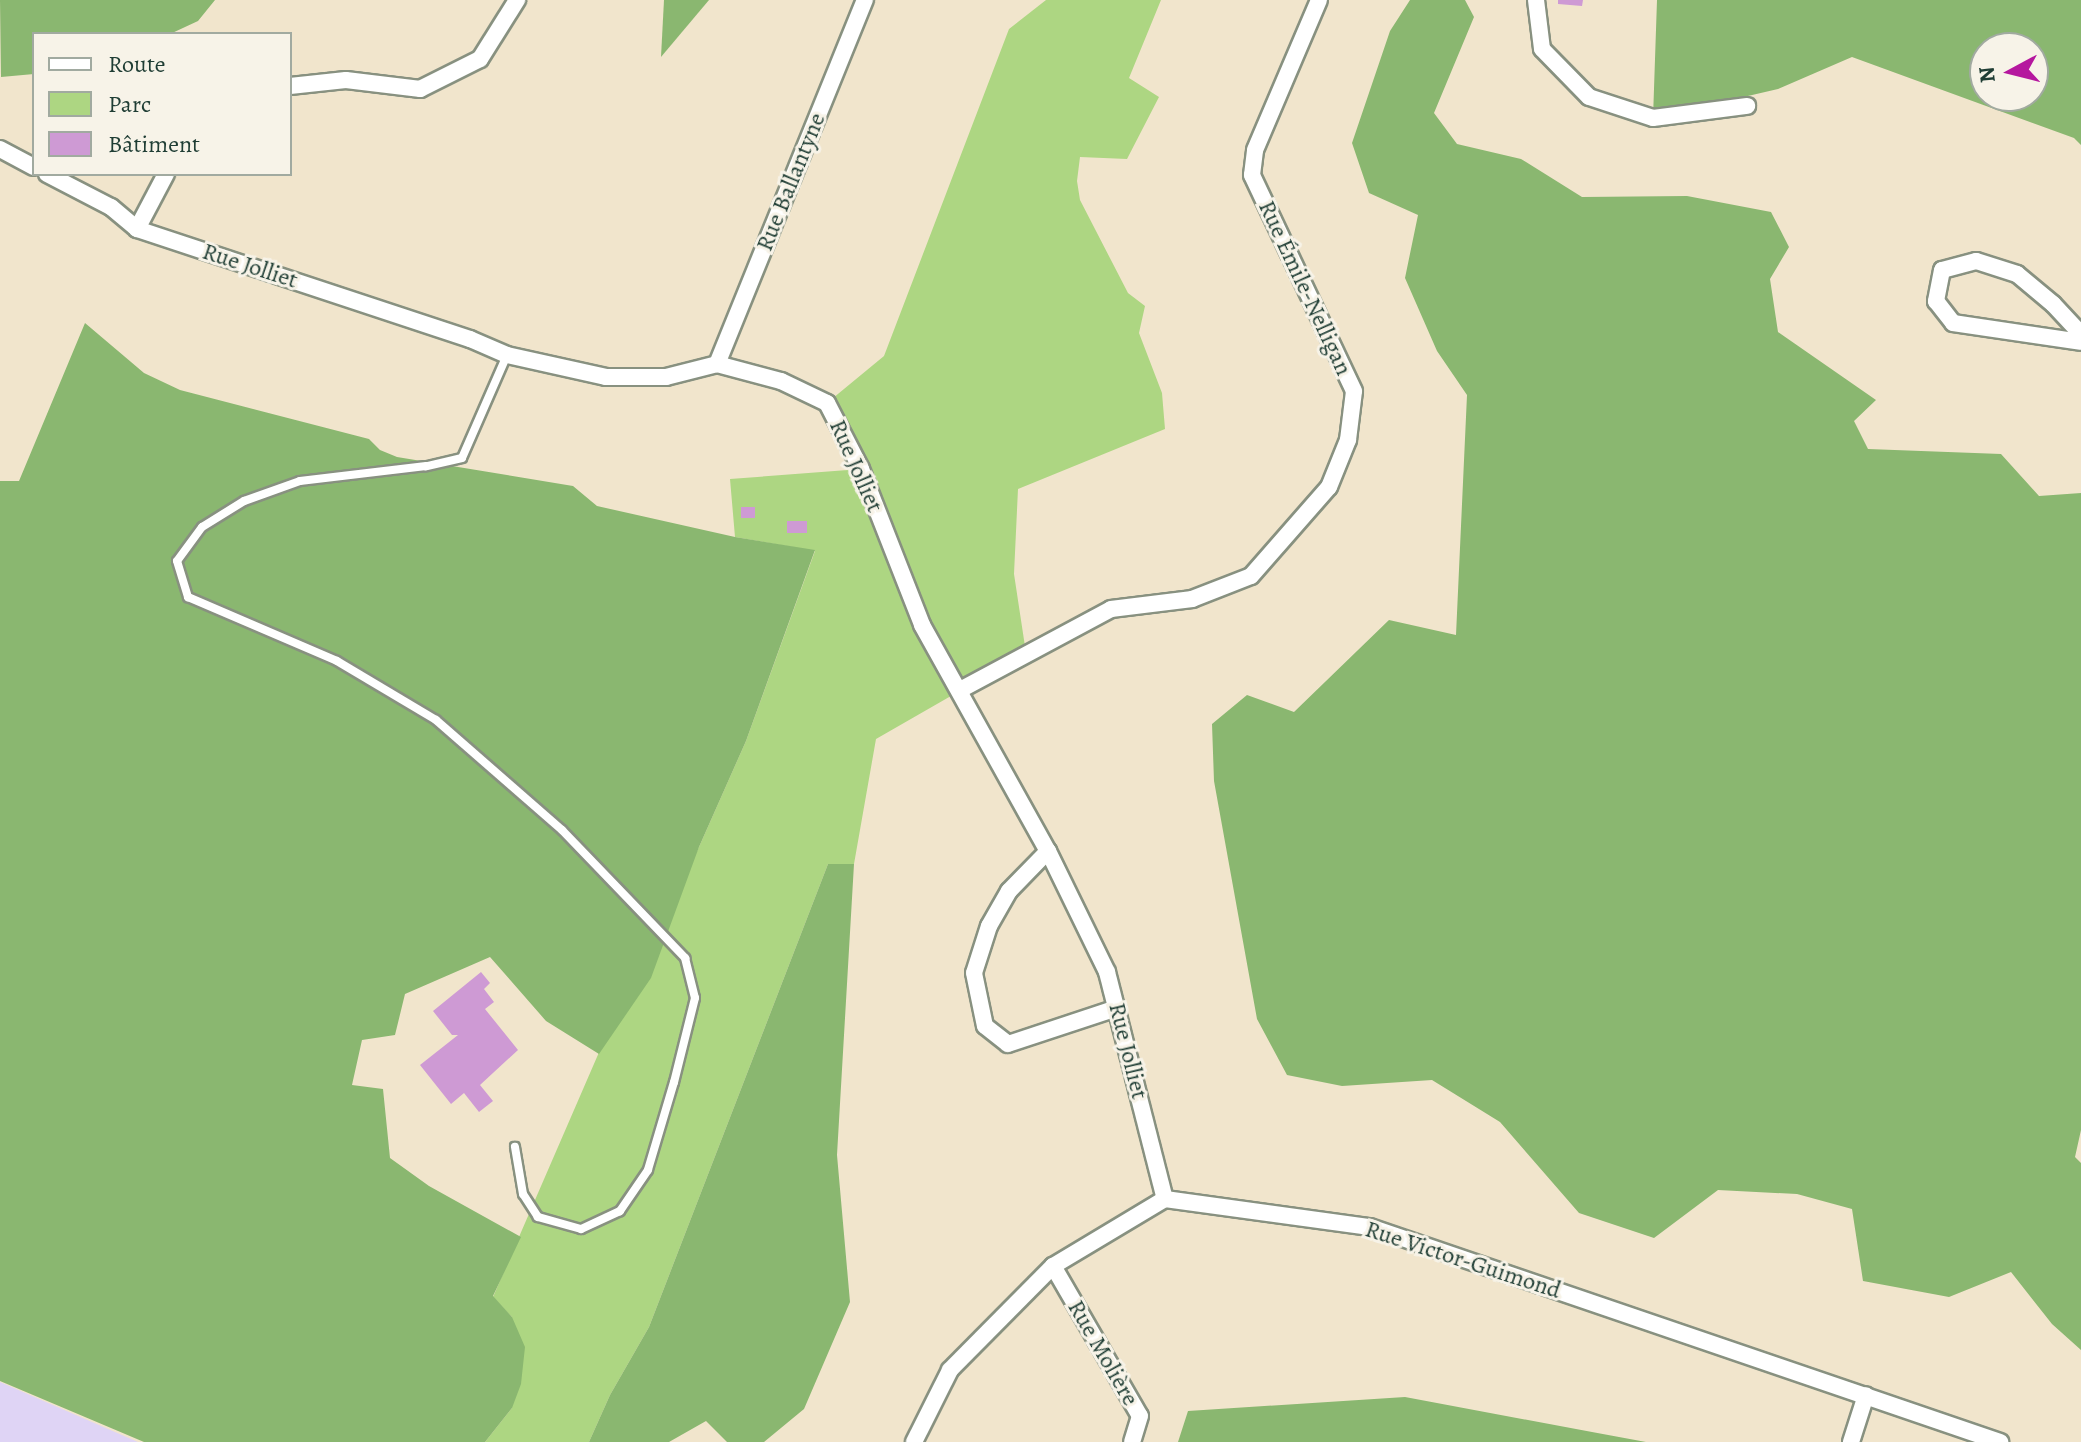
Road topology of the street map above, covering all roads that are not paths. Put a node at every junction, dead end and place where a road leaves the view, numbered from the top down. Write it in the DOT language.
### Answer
graph roads {
  1 [pos="517,0"];
  2 [pos="865,0"];
  3 [pos="1319,0"];
  4 [pos="1536,0"];
  5 [pos="292,86"];
  6 [pos="1747,106"];
  7 [pos="0,149"];
  8 [pos="32,166"];
  9 [pos="51,176"];
  10 [pos="165,176"];
  11 [pos="137,229"];
  12 [pos="2081,334"];
  13 [pos="2081,342"];
  14 [pos="507,355"];
  15 [pos="717,364"];
  16 [pos="960,690"];
  17 [pos="1048,851"];
  18 [pos="1117,1008"];
  19 [pos="515,1147"];
  20 [pos="1165,1199"];
  21 [pos="1053,1266"];
  22 [pos="1866,1395"];
  23 [pos="914,1442"];
  24 [pos="1132,1442"];
  25 [pos="1851,1442"];
  26 [pos="2000,1442"];
  1 -- 5 [label="street"];
  2 -- 15 [label="street, Rue Ballantyne"];
  3 -- 16 [label="street, Rue Émile-Nelligan"];
  4 -- 6 [label="street"];
  7 -- 8 [label="street"];
  9 -- 11 [label="street, Rue Jolliet"];
  10 -- 11 [label="street"];
  11 -- 14 [label="street, Rue Jolliet"];
  12 -- 13 [label="street"];
  14 -- 15 [label="street, Rue Jolliet"];
  14 -- 19 [label="lane"];
  15 -- 16 [label="street, Rue Jolliet"];
  16 -- 17 [label="street, Rue Jolliet"];
  17 -- 18 [label="street, Rue Jolliet"];
  17 -- 18 [label="street"];
  18 -- 20 [label="street, Rue Jolliet"];
  20 -- 21 [label="street"];
  20 -- 22 [label="street, Rue Victor-Guimond"];
  21 -- 23 [label="street"];
  21 -- 24 [label="street, Rue Molière"];
  22 -- 25 [label="street"];
  22 -- 26 [label="street, Rue Victor-Guimond"];
}
